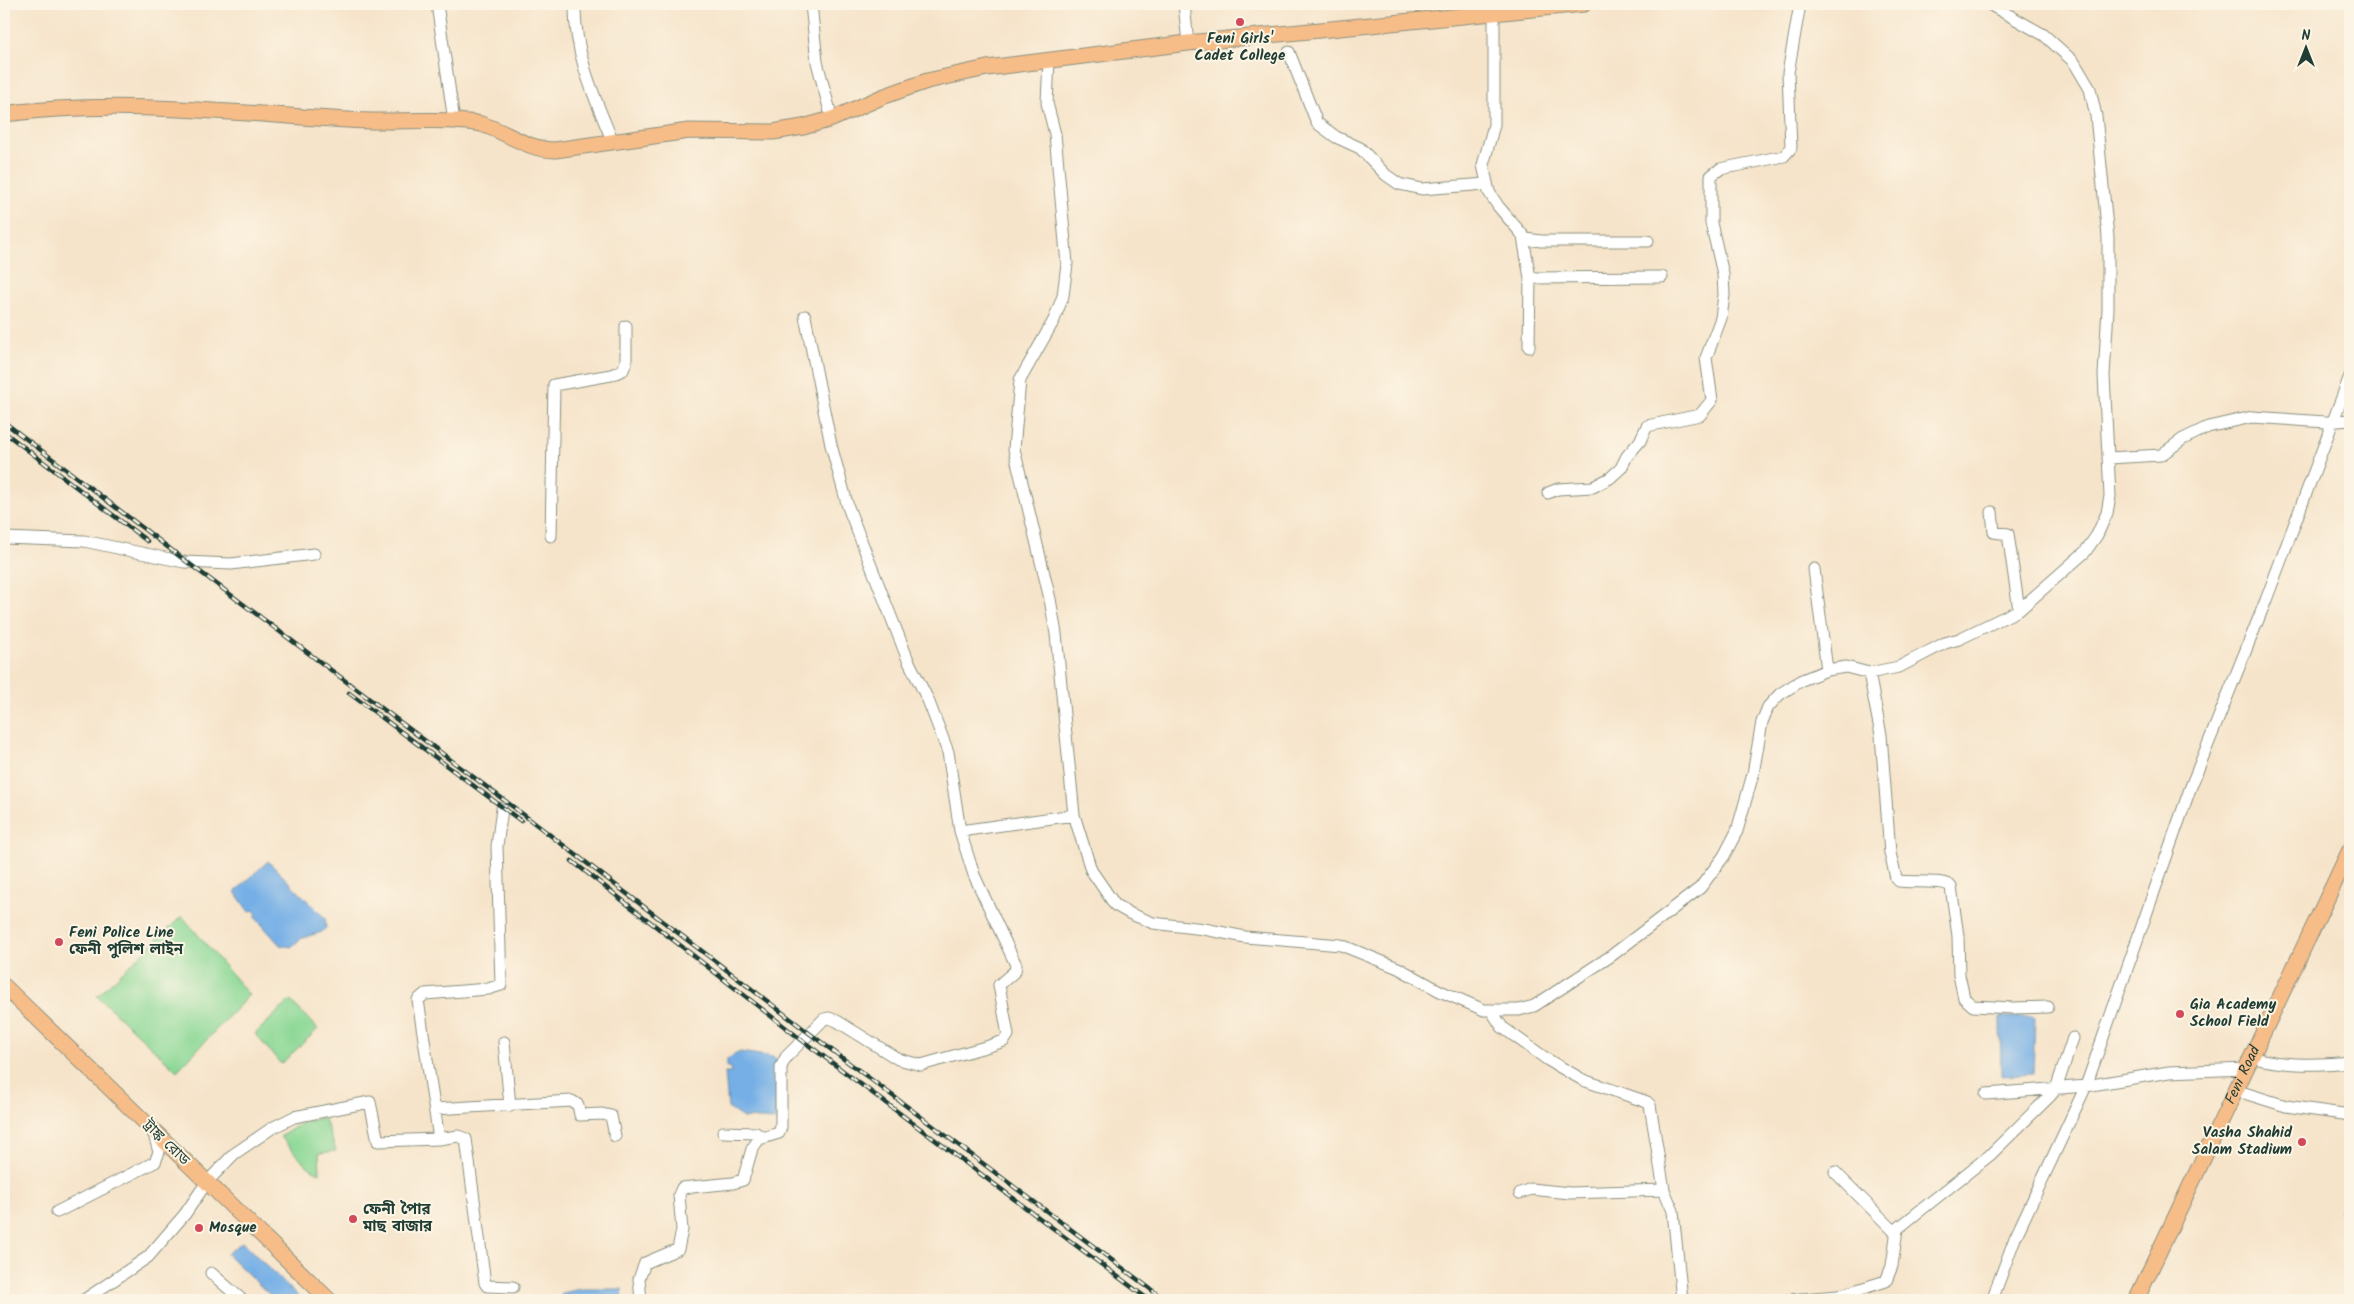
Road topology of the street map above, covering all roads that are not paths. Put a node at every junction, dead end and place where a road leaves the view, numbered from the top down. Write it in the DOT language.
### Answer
graph roads {
  1 [pos="437,4"];
  2 [pos="575,4"];
  3 [pos="811,4"];
  4 [pos="1184,4"];
  5 [pos="1584,4"];
  6 [pos="1800,4"];
  7 [pos="1990,4"];
  8 [pos="1494,13"];
  9 [pos="1188,43"];
  10 [pos="1289,52"];
  11 [pos="1049,60"];
  12 [pos="4,114"];
  13 [pos="832,119"];
  14 [pos="454,121"];
  15 [pos="612,140"];
  16 [pos="1486,184"];
  17 [pos="1523,238"];
  18 [pos="1648,241"];
  19 [pos="1662,277"];
  20 [pos="1530,278"];
  21 [pos="805,316"];
  22 [pos="626,326"];
  23 [pos="1529,347"];
  24 [pos="2350,376"];
  25 [pos="2334,420"];
  26 [pos="2350,420"];
  27 [pos="2109,458"];
  28 [pos="1548,493"];
  29 [pos="1992,512"];
  30 [pos="552,536"];
  31 [pos="4,538"];
  32 [pos="314,554"];
  33 [pos="1814,569"];
  34 [pos="2019,610"];
  35 [pos="1827,670"];
  36 [pos="1869,673"];
  37 [pos="502,809"];
  38 [pos="1074,815"];
  39 [pos="960,831"];
  40 [pos="2350,850"];
  41 [pos="2350,868"];
  42 [pos="4,986"];
  43 [pos="2048,1007"];
  44 [pos="1491,1010"];
  45 [pos="2073,1038"];
  46 [pos="504,1042"];
  47 [pos="2350,1062"];
  48 [pos="2252,1064"];
  49 [pos="2086,1086"];
  50 [pos="2056,1089"];
  51 [pos="2241,1092"];
  52 [pos="1986,1094"];
  53 [pos="510,1106"];
  54 [pos="435,1109"];
  55 [pos="2350,1115"];
  56 [pos="153,1130"];
  57 [pos="723,1132"];
  58 [pos="615,1136"];
  59 [pos="763,1138"];
  60 [pos="439,1139"];
  61 [pos="1835,1172"];
  62 [pos="207,1182"];
  63 [pos="1664,1190"];
  64 [pos="1520,1193"];
  65 [pos="57,1212"];
  66 [pos="1896,1233"];
  67 [pos="211,1273"];
  68 [pos="512,1287"];
  69 [pos="84,1300"];
  70 [pos="242,1300"];
  71 [pos="329,1300"];
  72 [pos="642,1300"];
  73 [pos="1682,1300"];
  74 [pos="1788,1300"];
  75 [pos="1992,1300"];
  76 [pos="2136,1300"];
  77 [pos="2145,1300"];
  1 -- 14 [label="street"];
  2 -- 15 [label="street"];
  3 -- 13 [label="street"];
  4 -- 9 [label="street"];
  5 -- 8 [label="main road"];
  6 -- 28 [label="street"];
  7 -- 27 [label="street"];
  8 -- 9 [label="main road"];
  8 -- 16 [label="street"];
  9 -- 11 [label="main road"];
  10 -- 16 [label="street"];
  11 -- 13 [label="main road"];
  11 -- 38 [label="street"];
  12 -- 14 [label="main road"];
  13 -- 15 [label="main road"];
  14 -- 15 [label="main road"];
  16 -- 17 [label="street"];
  17 -- 18 [label="street"];
  17 -- 20 [label="street"];
  19 -- 20 [label="street"];
  20 -- 23 [label="street"];
  21 -- 39 [label="street"];
  22 -- 30 [label="street"];
  24 -- 25 [label="street"];
  25 -- 26 [label="street"];
  25 -- 27 [label="street"];
  25 -- 49 [label="street"];
  27 -- 34 [label="street"];
  29 -- 34 [label="street"];
  31 -- 32 [label="street"];
  33 -- 35 [label="street"];
  34 -- 36 [label="street"];
  35 -- 36 [label="street"];
  35 -- 44 [label="street"];
  36 -- 43 [label="street"];
  37 -- 54 [label="street"];
  38 -- 39 [label="street"];
  38 -- 44 [label="street"];
  39 -- 59 [label="street"];
  40 -- 48 [label="main road, Feni Road"];
  41 -- 48 [label="main road"];
  42 -- 56 [label="main road, ট্রাঙ্ক রোড"];
  44 -- 63 [label="street"];
  45 -- 50 [label="street"];
  46 -- 53 [label="street"];
  47 -- 48 [label="street"];
  48 -- 49 [label="street"];
  48 -- 51 [label="main road"];
  48 -- 76 [label="main road, Feni Road"];
  49 -- 50 [label="street"];
  49 -- 75 [label="street"];
  50 -- 52 [label="street"];
  50 -- 66 [label="street"];
  51 -- 55 [label="street"];
  51 -- 77 [label="main road"];
  53 -- 54 [label="street"];
  53 -- 58 [label="street"];
  54 -- 60 [label="street"];
  56 -- 62 [label="main road, ট্রাঙ্ক রোড"];
  56 -- 65 [label="street"];
  57 -- 59 [label="street"];
  59 -- 72 [label="street"];
  60 -- 62 [label="street"];
  60 -- 68 [label="street"];
  61 -- 66 [label="street"];
  62 -- 69 [label="street"];
  62 -- 71 [label="main road, ট্রাঙ্ক রোড"];
  63 -- 64 [label="street"];
  63 -- 73 [label="street"];
  66 -- 74 [label="street"];
  67 -- 70 [label="street"];
}
